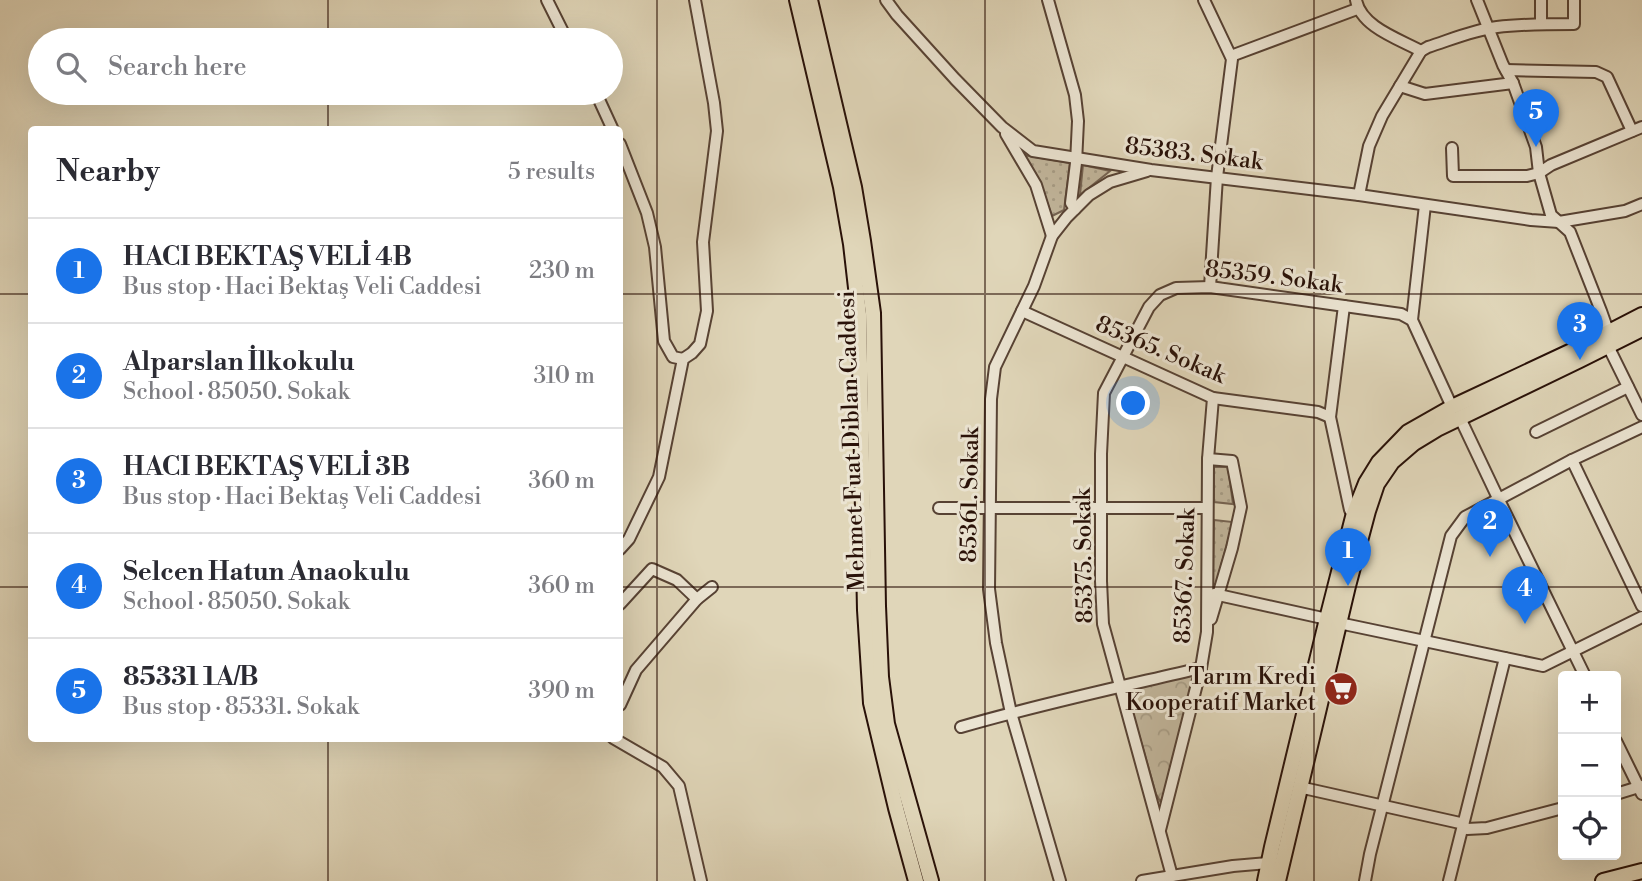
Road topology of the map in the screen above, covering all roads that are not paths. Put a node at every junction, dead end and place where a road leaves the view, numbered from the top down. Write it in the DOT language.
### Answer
graph roads {
  1 [pos="547,0"];
  2 [pos="695,0"];
  3 [pos="797,0"];
  4 [pos="810,0"];
  5 [pos="886,0"];
  6 [pos="1048,0"];
  7 [pos="1204,0"];
  8 [pos="1477,0"];
  9 [pos="1541,0"];
  10 [pos="1574,0"];
  11 [pos="1356,5"];
  12 [pos="1541,24"];
  13 [pos="561,28"];
  14 [pos="1489,29"];
  15 [pos="1421,51"];
  16 [pos="1231,57"];
  17 [pos="1506,71"];
  18 [pos="1513,83"];
  19 [pos="1400,86"];
  20 [pos="602,105"];
  21 [pos="611,126"];
  22 [pos="1002,127"];
  23 [pos="1637,129"];
  24 [pos="1452,148"];
  25 [pos="623,152"];
  26 [pos="1076,158"];
  27 [pos="1151,170"];
  28 [pos="1538,173"];
  29 [pos="1217,177"];
  30 [pos="1359,195"];
  31 [pos="1642,204"];
  32 [pos="1425,205"];
  33 [pos="1075,209"];
  34 [pos="1559,222"];
  35 [pos="1052,236"];
  36 [pos="1210,288"];
  37 [pos="1344,306"];
  38 [pos="1022,311"];
  39 [pos="1642,315"];
  40 [pos="1412,320"];
  41 [pos="1642,329"];
  42 [pos="1608,340"];
  43 [pos="1124,357"];
  44 [pos="683,359"];
  45 [pos="1628,387"];
  46 [pos="1213,398"];
  47 [pos="1456,412"];
  48 [pos="1642,415"];
  49 [pos="1330,417"];
  50 [pos="1642,427"];
  51 [pos="1536,432"];
  52 [pos="1208,459"];
  53 [pos="1572,460"];
  54 [pos="1498,498"];
  55 [pos="990,507"];
  56 [pos="939,508"];
  57 [pos="1207,508"];
  58 [pos="1102,509"];
  59 [pos="1354,513"];
  60 [pos="623,546"];
  61 [pos="712,587"];
  62 [pos="1214,594"];
  63 [pos="697,599"];
  64 [pos="623,601"];
  65 [pos="1642,606"];
  66 [pos="1642,617"];
  67 [pos="1333,621"];
  68 [pos="1423,642"];
  69 [pos="1572,651"];
  70 [pos="1505,659"];
  71 [pos="1200,668"];
  72 [pos="1582,671"];
  73 [pos="1119,687"];
  74 [pos="623,690"];
  75 [pos="1011,713"];
  76 [pos="961,727"];
  77 [pos="620,742"];
  78 [pos="1621,751"];
  79 [pos="1299,787"];
  80 [pos="1641,789"];
  81 [pos="1621,792"];
  82 [pos="1382,805"];
  83 [pos="1558,809"];
  84 [pos="1463,826"];
  85 [pos="1160,833"];
  86 [pos="1268,863"];
  87 [pos="1642,871"];
  88 [pos="1172,876"];
  89 [pos="701,881"];
  90 [pos="916,881"];
  91 [pos="931,881"];
  92 [pos="1060,881"];
  93 [pos="1142,881"];
  94 [pos="1265,881"];
  95 [pos="1278,881"];
  96 [pos="1365,881"];
  97 [pos="1449,881"];
  98 [pos="1602,881"];
  1 -- 13 [label="street"];
  2 -- 44 [label="street"];
  3 -- 90 [label="main road, Mehmet Fuat Diblan Caddesi"];
  4 -- 91 [label="main road, Mehmet Fuat Diblan Caddesi"];
  5 -- 22 [label="street, 85383. Sokak"];
  6 -- 26 [label="street"];
  7 -- 16 [label="street"];
  8 -- 14 [label="street"];
  9 -- 12 [label="street"];
  10 -- 12 [label="street"];
  11 -- 15 [label="street"];
  11 -- 16 [label="street"];
  12 -- 14 [label="street"];
  14 -- 15 [label="street"];
  14 -- 17 [label="street"];
  15 -- 19 [label="street"];
  16 -- 29 [label="street"];
  17 -- 18 [label="street"];
  17 -- 23 [label="street"];
  18 -- 19 [label="street"];
  18 -- 28 [label="street"];
  19 -- 30 [label="street"];
  20 -- 21 [label="street"];
  22 -- 26 [label="street, 85383. Sokak"];
  22 -- 35 [label="street"];
  23 -- 28 [label="street"];
  24 -- 28 [label="street"];
  25 -- 44 [label="street"];
  26 -- 27 [label="street, 85383. Sokak"];
  26 -- 33 [label="street"];
  27 -- 29 [label="street, 85383. Sokak"];
  27 -- 33 [label="street, 85361. Sokak"];
  28 -- 34 [label="street"];
  29 -- 30 [label="street, 85383. Sokak"];
  29 -- 36 [label="street"];
  30 -- 32 [label="street, 85383. Sokak"];
  31 -- 34 [label="street, 85383. Sokak"];
  32 -- 34 [label="street, 85383. Sokak"];
  32 -- 40 [label="street"];
  33 -- 35 [label="street, 85361. Sokak"];
  34 -- 42 [label="street"];
  35 -- 38 [label="street, 85361. Sokak"];
  36 -- 37 [label="street, 85359. Sokak"];
  36 -- 43 [label="street, 85359. Sokak"];
  37 -- 40 [label="street, 85359. Sokak"];
  37 -- 49 [label="street"];
  38 -- 43 [label="street, 85365. Sokak"];
  38 -- 55 [label="street, 85361. Sokak"];
  39 -- 42 [label="main road"];
  40 -- 47 [label="street"];
  41 -- 42 [label="main road"];
  42 -- 45 [label="street"];
  42 -- 47 [label="main road"];
  43 -- 46 [label="street, 85365. Sokak"];
  43 -- 58 [label="street, 85375. Sokak"];
  44 -- 60 [label="street"];
  45 -- 48 [label="street"];
  45 -- 51 [label="street"];
  46 -- 49 [label="street, 85365. Sokak"];
  46 -- 52 [label="street, 85367. Sokak"];
  47 -- 54 [label="street"];
  47 -- 59 [label="main road"];
  47 -- 67 [label="main road"];
  49 -- 59 [label="street"];
  50 -- 53 [label="street"];
  52 -- 57 [label="street, 85367. Sokak"];
  52 -- 62 [label="street"];
  53 -- 54 [label="street"];
  53 -- 65 [label="street"];
  54 -- 68 [label="street"];
  54 -- 69 [label="street"];
  55 -- 56 [label="street"];
  55 -- 58 [label="street"];
  55 -- 75 [label="street, 85361. Sokak"];
  57 -- 58 [label="street"];
  57 -- 62 [label="street, 85367. Sokak"];
  58 -- 73 [label="street, 85375. Sokak"];
  59 -- 67 [label="main road"];
  61 -- 63 [label="street"];
  62 -- 67 [label="street"];
  62 -- 71 [label="street, 85367. Sokak"];
  63 -- 64 [label="street"];
  63 -- 74 [label="street"];
  66 -- 69 [label="street"];
  67 -- 68 [label="street"];
  67 -- 79 [label="main road"];
  67 -- 86 [label="main road"];
  68 -- 70 [label="street"];
  68 -- 82 [label="street"];
  69 -- 70 [label="street"];
  69 -- 72 [label="street"];
  70 -- 84 [label="street"];
  71 -- 73 [label="street"];
  71 -- 85 [label="street, 85367. Sokak"];
  73 -- 75 [label="street"];
  73 -- 85 [label="street, 85375. Sokak"];
  75 -- 76 [label="street"];
  75 -- 92 [label="street, 85361. Sokak"];
  77 -- 89 [label="street"];
  78 -- 80 [label="street"];
  79 -- 82 [label="street"];
  79 -- 95 [label="main road"];
  80 -- 81 [label="street"];
  82 -- 84 [label="street"];
  82 -- 96 [label="street"];
  83 -- 84 [label="street"];
  84 -- 97 [label="street"];
  85 -- 88 [label="street, 85375. Sokak"];
  86 -- 88 [label="street"];
  86 -- 94 [label="main road"];
  87 -- 98 [label="main road"];
  88 -- 93 [label="street"];
}
